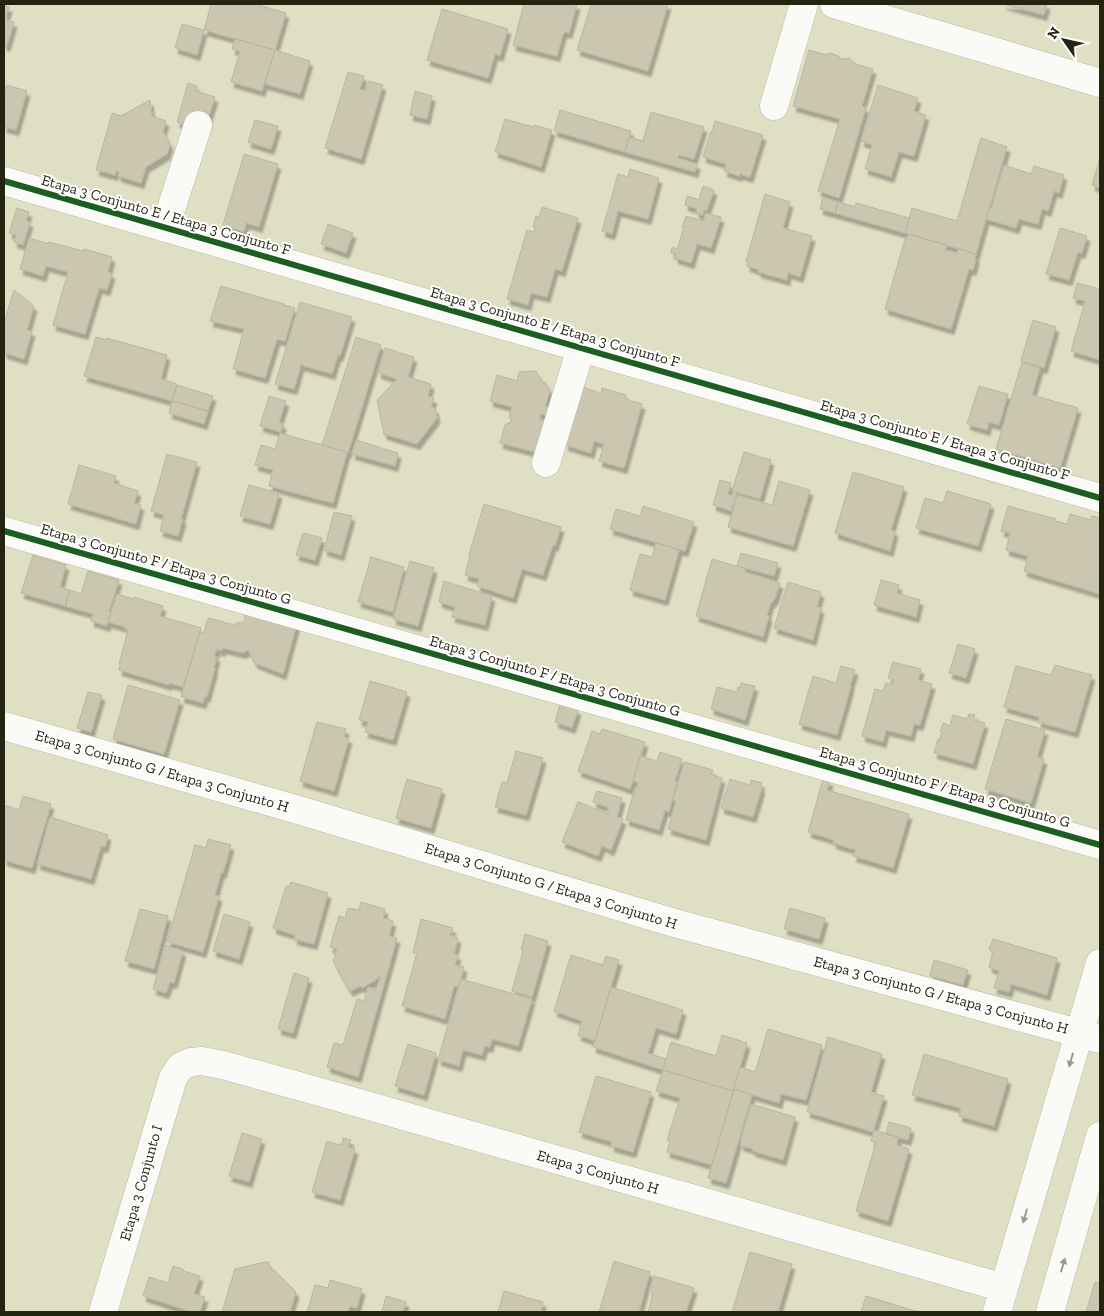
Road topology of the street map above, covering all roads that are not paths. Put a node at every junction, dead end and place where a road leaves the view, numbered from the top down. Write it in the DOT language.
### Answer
graph roads {
  1 [pos="804,4"];
  2 [pos="834,4"];
  3 [pos="1100,83"];
  4 [pos="774,106"];
  5 [pos="198,125"];
  6 [pos="4,181"];
  7 [pos="165,228"];
  8 [pos="581,348"];
  9 [pos="546,464"];
  10 [pos="1100,498"];
  11 [pos="4,531"];
  12 [pos="4,726"];
  13 [pos="1100,845"];
  14 [pos="1099,971"];
  15 [pos="1090,1036"];
  16 [pos="191,1062"];
  17 [pos="1100,1136"];
  18 [pos="1000,1300"];
  19 [pos="103,1312"];
  20 [pos="1050,1312"];
  1 -- 4 [label="street"];
  2 -- 3 [label="street"];
  5 -- 7 [label="street"];
  6 -- 7 [label="street, Etapa 3 Conjunto E / Etapa 3 Conjunto F"];
  7 -- 8 [label="street, Etapa 3 Conjunto E / Etapa 3 Conjunto F"];
  8 -- 9 [label="street"];
  8 -- 10 [label="street, Etapa 3 Conjunto E / Etapa 3 Conjunto F"];
  11 -- 13 [label="street, Etapa 3 Conjunto F / Etapa 3 Conjunto G"];
  12 -- 15 [label="street, Etapa 3 Conjunto G / Etapa 3 Conjunto H"];
  14 -- 15 [label="street"];
  15 -- 18 [label="street, one-way"];
  16 -- 18 [label="street, Etapa 3 Conjunto H"];
  16 -- 19 [label="street, Etapa 3 Conjunto I"];
  20 -- 17 [label="street, one-way"];
}
